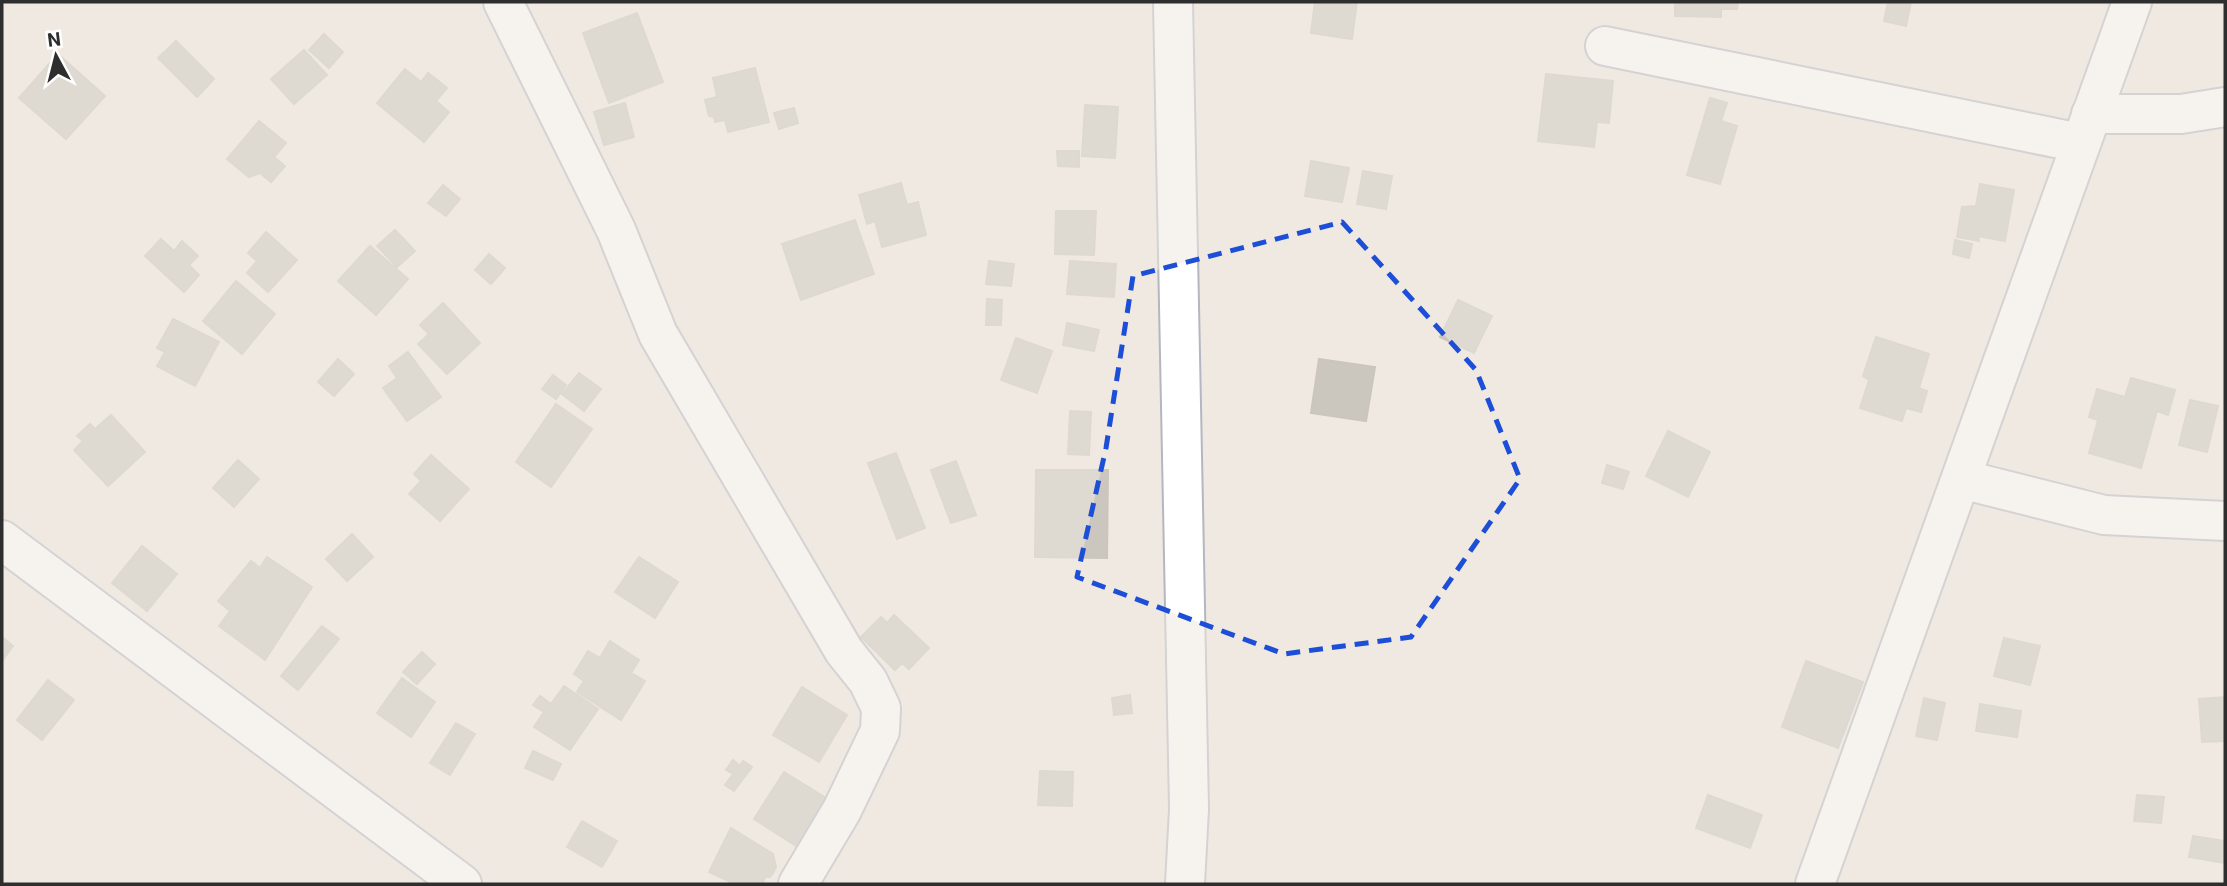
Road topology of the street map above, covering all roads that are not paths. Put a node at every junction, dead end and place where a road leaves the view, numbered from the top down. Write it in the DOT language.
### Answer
graph roads {
  1 [pos="503,2"];
  2 [pos="1173,2"];
  3 [pos="2132,2"];
  4 [pos="1605,46"];
  5 [pos="2225,107"];
  6 [pos="2085,128"];
  7 [pos="1961,479"];
  8 [pos="2225,521"];
  9 [pos="2,540"];
  10 [pos="462,884"];
  11 [pos="798,884"];
  12 [pos="1185,884"];
  13 [pos="1815,884"];
  1 -- 11 [label="street"];
  2 -- 12 [label="street"];
  3 -- 6 [label="street"];
  4 -- 6 [label="street"];
  5 -- 6 [label="street"];
  6 -- 7 [label="street"];
  7 -- 8 [label="street"];
  7 -- 13 [label="street"];
  9 -- 10 [label="street"];
}
